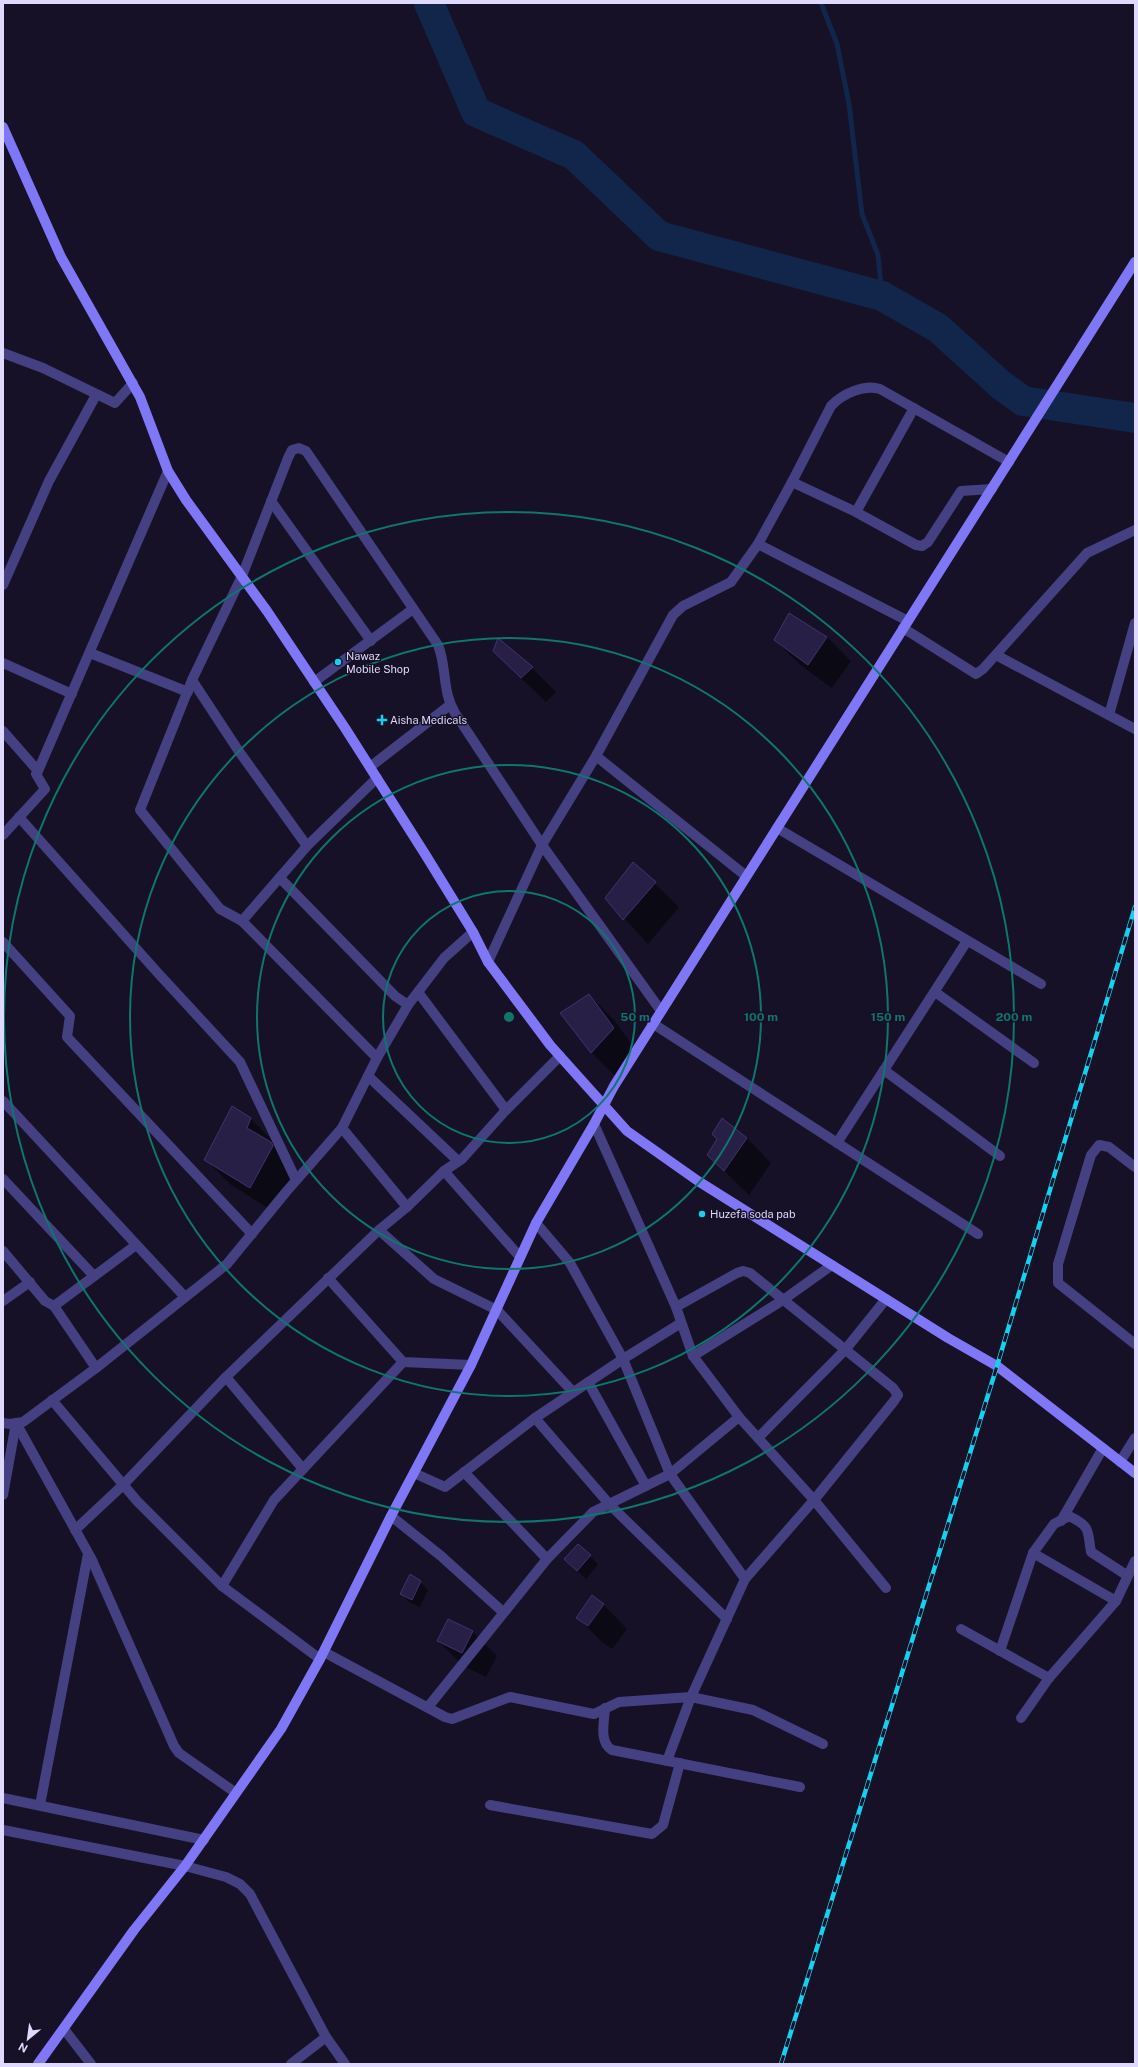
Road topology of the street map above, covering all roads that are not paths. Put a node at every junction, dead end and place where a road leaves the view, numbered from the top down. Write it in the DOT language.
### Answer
graph roads {
  1 [pos="3,127"];
  2 [pos="1135,262"];
  3 [pos="3,353"];
  4 [pos="133,383"];
  5 [pos="96,395"];
  6 [pos="914,408"];
  7 [pos="1009,462"];
  8 [pos="168,471"];
  9 [pos="792,482"];
  10 [pos="992,489"];
  11 [pos="271,501"];
  12 [pos="856,512"];
  13 [pos="1135,530"];
  14 [pos="758,544"];
  15 [pos="242,576"];
  16 [pos="3,585"];
  17 [pos="413,609"];
  18 [pos="1135,622"];
  19 [pos="905,625"];
  20 [pos="371,641"];
  21 [pos="90,653"];
  22 [pos="996,655"];
  23 [pos="3,663"];
  24 [pos="192,680"];
  25 [pos="314,682"];
  26 [pos="188,692"];
  27 [pos="72,694"];
  28 [pos="450,705"];
  29 [pos="1109,715"];
  30 [pos="1135,728"];
  31 [pos="3,731"];
  32 [pos="596,756"];
  33 [pos="370,767"];
  34 [pos="38,771"];
  35 [pos="377,778"];
  36 [pos="19,817"];
  37 [pos="776,828"];
  38 [pos="3,835"];
  39 [pos="542,845"];
  40 [pos="307,846"];
  41 [pos="746,876"];
  42 [pos="280,878"];
  43 [pos="242,921"];
  44 [pos="473,932"];
  45 [pos="967,941"];
  46 [pos="3,942"];
  47 [pos="488,962"];
  48 [pos="1041,984"];
  49 [pos="418,992"];
  50 [pos="935,992"];
  51 [pos="408,1005"];
  52 [pos="661,1011"];
  53 [pos="652,1023"];
  54 [pos="560,1056"];
  55 [pos="377,1058"];
  56 [pos="1034,1063"];
  57 [pos="884,1070"];
  58 [pos="368,1076"];
  59 [pos="3,1101"];
  60 [pos="603,1104"];
  61 [pos="506,1110"];
  62 [pos="594,1124"];
  63 [pos="342,1128"];
  64 [pos="837,1143"];
  65 [pos="1000,1156"];
  66 [pos="458,1161"];
  67 [pos="1135,1167"];
  68 [pos="444,1171"];
  69 [pos="3,1179"];
  70 [pos="296,1180"];
  71 [pos="407,1207"];
  72 [pos="536,1223"];
  73 [pos="379,1230"];
  74 [pos="252,1234"];
  75 [pos="978,1234"];
  76 [pos="136,1245"];
  77 [pos="3,1251"];
  78 [pos="520,1257"];
  79 [pos="832,1265"];
  80 [pos="94,1276"];
  81 [pos="328,1278"];
  82 [pos="30,1282"];
  83 [pos="185,1297"];
  84 [pos="886,1299"];
  85 [pos="783,1300"];
  86 [pos="3,1301"];
  87 [pos="54,1306"];
  88 [pos="676,1307"];
  89 [pos="496,1310"];
  90 [pos="681,1323"];
  91 [pos="1135,1344"];
  92 [pos="845,1350"];
  93 [pos="692,1356"];
  94 [pos="623,1359"];
  95 [pos="403,1362"];
  96 [pos="472,1365"];
  97 [pos="96,1368"];
  98 [pos="226,1377"];
  99 [pos="588,1382"];
  100 [pos="573,1392"];
  101 [pos="52,1400"];
  102 [pos="739,1417"];
  103 [pos="535,1418"];
  104 [pos="3,1423"];
  105 [pos="16,1423"];
  106 [pos="758,1438"];
  107 [pos="1135,1438"];
  108 [pos="1103,1448"];
  109 [pos="1120,1462"];
  110 [pos="303,1469"];
  111 [pos="464,1472"];
  112 [pos="414,1473"];
  113 [pos="1135,1473"];
  114 [pos="670,1474"];
  115 [pos="124,1485"];
  116 [pos="646,1486"];
  117 [pos="3,1495"];
  118 [pos="814,1500"];
  119 [pos="610,1505"];
  120 [pos="391,1516"];
  121 [pos="1061,1521"];
  122 [pos="75,1530"];
  123 [pos="1033,1553"];
  124 [pos="88,1554"];
  125 [pos="547,1559"];
  126 [pos="1135,1561"];
  127 [pos="1128,1576"];
  128 [pos="745,1579"];
  129 [pos="222,1586"];
  130 [pos="886,1588"];
  131 [pos="1116,1601"];
  132 [pos="503,1612"];
  133 [pos="727,1619"];
  134 [pos="961,1629"];
  135 [pos="1000,1651"];
  136 [pos="322,1655"];
  137 [pos="1049,1678"];
  138 [pos="691,1697"];
  139 [pos="428,1707"];
  140 [pos="605,1708"];
  141 [pos="1021,1718"];
  142 [pos="823,1744"];
  143 [pos="667,1761"];
  144 [pos="680,1763"];
  145 [pos="800,1787"];
  146 [pos="236,1793"];
  147 [pos="3,1798"];
  148 [pos="40,1805"];
  149 [pos="490,1805"];
  150 [pos="3,1830"];
  151 [pos="204,1840"];
  152 [pos="185,1866"];
  153 [pos="64,2029"];
  154 [pos="326,2037"];
  155 [pos="38,2064"];
  156 [pos="91,2064"];
  157 [pos="291,2064"];
  158 [pos="345,2064"];
  1 -- 4 [label="street"];
  2 -- 7 [label="street"];
  3 -- 5 [label="street"];
  4 -- 5 [label="street"];
  4 -- 8 [label="street"];
  5 -- 16 [label="street"];
  6 -- 7 [label="street"];
  6 -- 9 [label="street"];
  6 -- 12 [label="street"];
  7 -- 10 [label="street"];
  8 -- 15 [label="street"];
  8 -- 21 [label="street"];
  9 -- 12 [label="street"];
  9 -- 14 [label="street"];
  10 -- 12 [label="street"];
  10 -- 19 [label="street"];
  11 -- 15 [label="street"];
  11 -- 17 [label="street"];
  11 -- 20 [label="street"];
  13 -- 22 [label="street"];
  14 -- 19 [label="street"];
  14 -- 32 [label="street"];
  15 -- 24 [label="street"];
  15 -- 25 [label="street"];
  17 -- 20 [label="street"];
  17 -- 28 [label="street"];
  18 -- 29 [label="street"];
  19 -- 22 [label="street"];
  19 -- 37 [label="street"];
  20 -- 25 [label="street"];
  21 -- 26 [label="street"];
  21 -- 27 [label="street"];
  22 -- 29 [label="street"];
  23 -- 27 [label="street"];
  24 -- 26 [label="street"];
  24 -- 40 [label="street"];
  25 -- 33 [label="street"];
  26 -- 43 [label="street"];
  27 -- 34 [label="street"];
  28 -- 33 [label="street"];
  28 -- 39 [label="street"];
  29 -- 30 [label="street"];
  31 -- 34 [label="street"];
  32 -- 39 [label="street"];
  32 -- 41 [label="street"];
  33 -- 35 [label="street"];
  34 -- 36 [label="street"];
  35 -- 40 [label="street"];
  35 -- 44 [label="street"];
  36 -- 38 [label="street"];
  36 -- 70 [label="street"];
  37 -- 41 [label="street"];
  37 -- 45 [label="street"];
  39 -- 47 [label="street"];
  39 -- 52 [label="street"];
  40 -- 42 [label="street"];
  41 -- 52 [label="street"];
  42 -- 43 [label="street"];
  42 -- 51 [label="street"];
  43 -- 55 [label="street"];
  44 -- 47 [label="street"];
  44 -- 49 [label="street"];
  45 -- 48 [label="street"];
  45 -- 50 [label="street"];
  46 -- 74 [label="street"];
  47 -- 54 [label="street"];
  49 -- 51 [label="street"];
  49 -- 61 [label="street"];
  50 -- 56 [label="street"];
  50 -- 57 [label="street"];
  51 -- 55 [label="street"];
  52 -- 53 [label="street"];
  53 -- 60 [label="street"];
  53 -- 64 [label="street"];
  54 -- 60 [label="street"];
  54 -- 61 [label="street"];
  55 -- 58 [label="street"];
  57 -- 64 [label="street"];
  57 -- 65 [label="street"];
  58 -- 63 [label="street"];
  58 -- 66 [label="street"];
  59 -- 76 [label="street"];
  60 -- 62 [label="street"];
  60 -- 79 [label="street"];
  61 -- 66 [label="street"];
  62 -- 72 [label="street"];
  62 -- 88 [label="street"];
  63 -- 70 [label="street"];
  63 -- 71 [label="street"];
  64 -- 75 [label="street"];
  66 -- 68 [label="street"];
  67 -- 91 [label="street"];
  68 -- 71 [label="street"];
  68 -- 78 [label="street"];
  69 -- 80 [label="street"];
  70 -- 74 [label="street"];
  71 -- 73 [label="street"];
  72 -- 78 [label="street"];
  72 -- 94 [label="street"];
  73 -- 81 [label="street"];
  73 -- 89 [label="street"];
  74 -- 83 [label="street"];
  76 -- 80 [label="street"];
  76 -- 83 [label="street"];
  77 -- 82 [label="street"];
  78 -- 89 [label="street"];
  79 -- 84 [label="street"];
  79 -- 85 [label="street"];
  80 -- 87 [label="street"];
  81 -- 95 [label="street"];
  81 -- 98 [label="street"];
  82 -- 86 [label="street"];
  82 -- 87 [label="street"];
  83 -- 97 [label="street"];
  84 -- 92 [label="street"];
  84 -- 108 [label="street"];
  85 -- 88 [label="street"];
  85 -- 92 [label="street"];
  85 -- 93 [label="street"];
  87 -- 97 [label="street"];
  88 -- 90 [label="street"];
  89 -- 96 [label="street"];
  89 -- 100 [label="street"];
  90 -- 93 [label="street"];
  90 -- 94 [label="street"];
  92 -- 106 [label="street"];
  92 -- 118 [label="street"];
  93 -- 102 [label="street"];
  94 -- 99 [label="street"];
  94 -- 114 [label="street"];
  95 -- 96 [label="street"];
  95 -- 110 [label="street"];
  96 -- 112 [label="street"];
  97 -- 101 [label="street"];
  98 -- 110 [label="street"];
  98 -- 115 [label="street"];
  99 -- 100 [label="street"];
  99 -- 116 [label="street"];
  100 -- 103 [label="street"];
  101 -- 105 [label="street"];
  101 -- 115 [label="street"];
  102 -- 106 [label="street"];
  102 -- 114 [label="street"];
  103 -- 111 [label="street"];
  103 -- 119 [label="street"];
  104 -- 105 [label="street"];
  105 -- 117 [label="street"];
  105 -- 122 [label="street"];
  106 -- 118 [label="street"];
  107 -- 109 [label="street"];
  108 -- 109 [label="street"];
  108 -- 121 [label="street"];
  109 -- 113 [label="street"];
  110 -- 129 [label="street"];
  111 -- 112 [label="street"];
  111 -- 125 [label="street"];
  112 -- 120 [label="street"];
  114 -- 116 [label="street"];
  114 -- 128 [label="street"];
  115 -- 122 [label="street"];
  115 -- 129 [label="street"];
  116 -- 119 [label="street"];
  118 -- 128 [label="street"];
  118 -- 130 [label="street"];
  119 -- 125 [label="street"];
  119 -- 133 [label="street"];
  120 -- 132 [label="street"];
  120 -- 136 [label="street"];
  121 -- 123 [label="street"];
  121 -- 127 [label="street"];
  122 -- 124 [label="street"];
  123 -- 131 [label="street"];
  123 -- 135 [label="street"];
  124 -- 146 [label="street"];
  124 -- 148 [label="street"];
  125 -- 132 [label="street"];
  126 -- 127 [label="street"];
  127 -- 131 [label="street"];
  128 -- 133 [label="street"];
  129 -- 136 [label="street"];
  131 -- 137 [label="street"];
  132 -- 139 [label="street"];
  133 -- 138 [label="street"];
  134 -- 135 [label="street"];
  135 -- 137 [label="street"];
  136 -- 139 [label="street"];
  136 -- 146 [label="street"];
  137 -- 141 [label="street"];
  138 -- 140 [label="street"];
  138 -- 142 [label="street"];
  138 -- 143 [label="street"];
  139 -- 140 [label="street"];
  140 -- 143 [label="street"];
  143 -- 144 [label="street"];
  144 -- 145 [label="street"];
  144 -- 149 [label="street"];
  146 -- 151 [label="street"];
  147 -- 148 [label="street"];
  148 -- 151 [label="street"];
  150 -- 152 [label="street"];
  151 -- 152 [label="street"];
  152 -- 153 [label="street"];
  152 -- 154 [label="street"];
  153 -- 155 [label="street"];
  153 -- 156 [label="street"];
  154 -- 157 [label="street"];
  154 -- 158 [label="street"];
}
